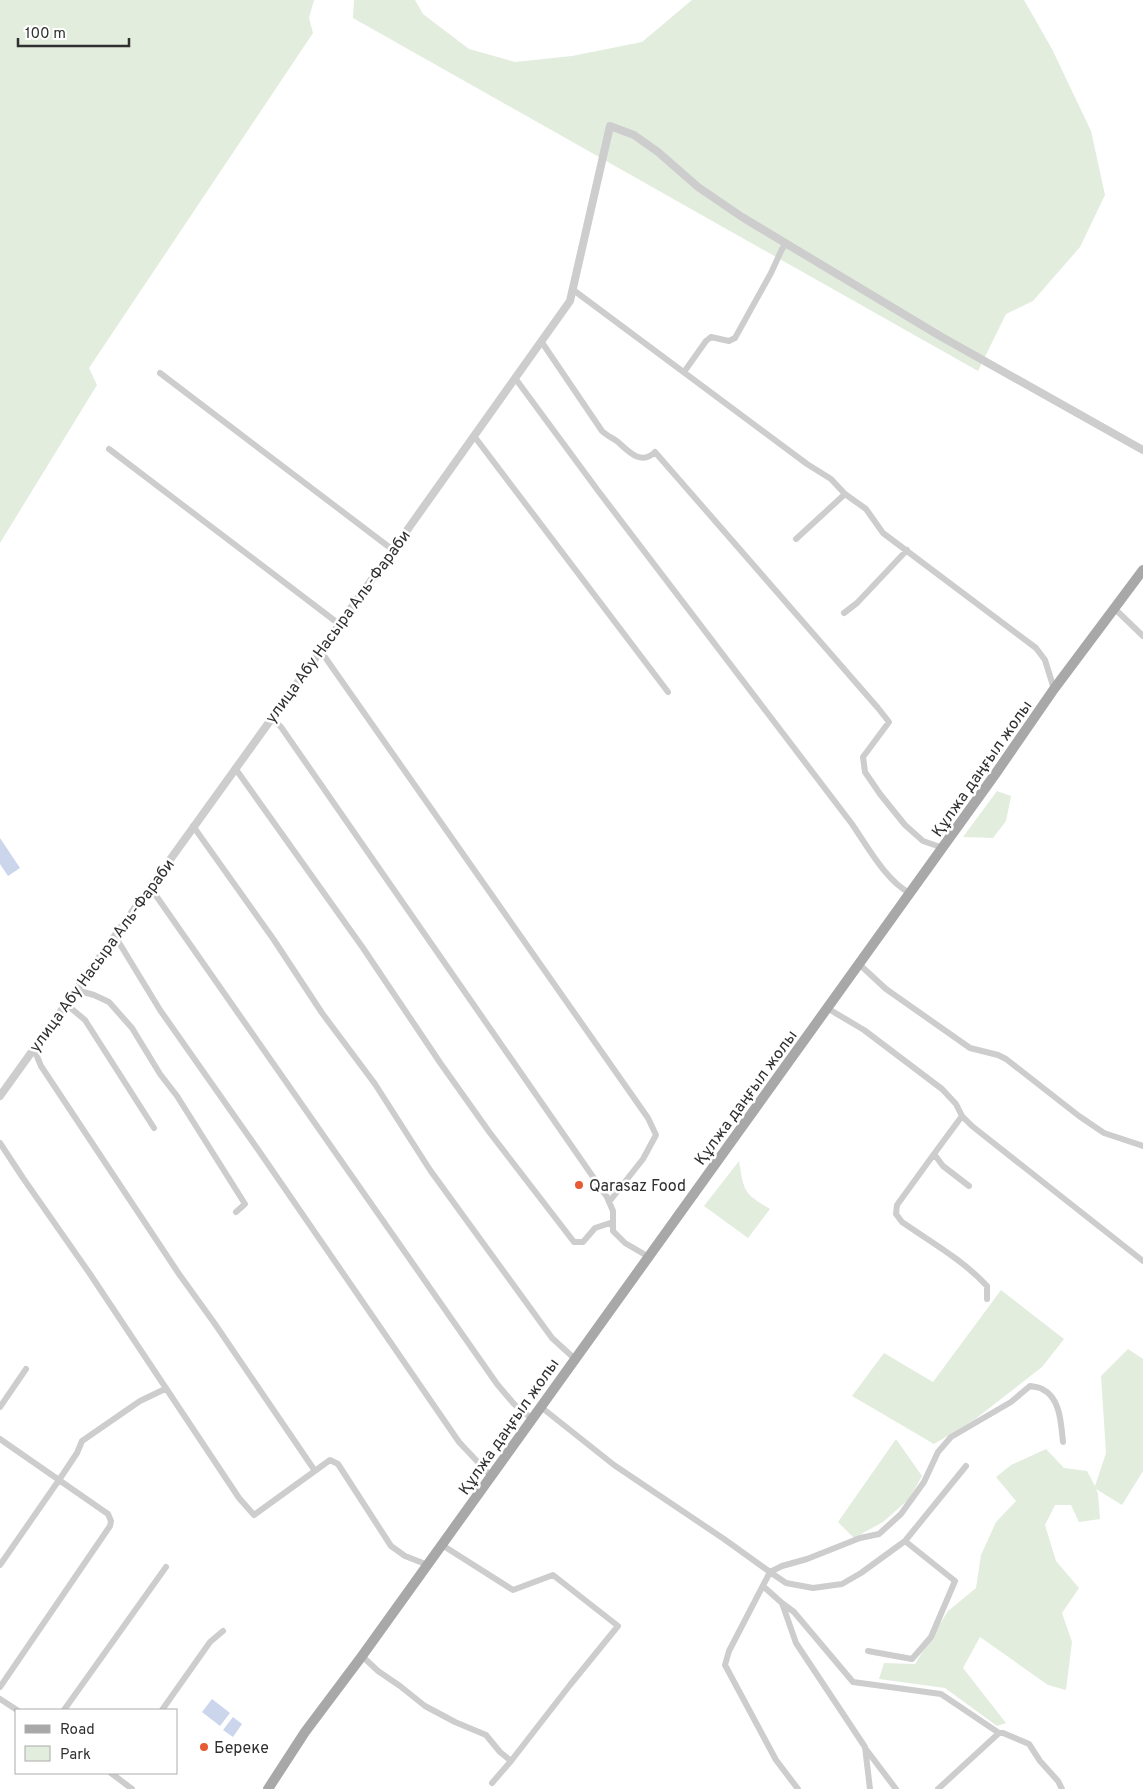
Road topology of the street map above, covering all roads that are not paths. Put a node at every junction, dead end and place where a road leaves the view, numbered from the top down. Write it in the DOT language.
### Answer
graph roads {
  1 [pos="787,243"];
  2 [pos="572,289"];
  3 [pos="541,341"];
  4 [pos="684,372"];
  5 [pos="160,373"];
  6 [pos="515,378"];
  7 [pos="474,436"];
  8 [pos="109,449"];
  9 [pos="1143,450"];
  10 [pos="845,494"];
  11 [pos="796,539"];
  12 [pos="394,550"];
  13 [pos="907,550"];
  14 [pos="1143,570"];
  15 [pos="1114,609"];
  16 [pos="844,613"];
  17 [pos="339,624"];
  18 [pos="1143,636"];
  19 [pos="320,650"];
  20 [pos="1054,690"];
  21 [pos="668,692"];
  22 [pos="271,718"];
  23 [pos="235,768"];
  24 [pos="193,826"];
  25 [pos="943,848"];
  26 [pos="150,887"];
  27 [pos="910,893"];
  28 [pos="115,936"];
  29 [pos="859,964"];
  30 [pos="76,990"];
  31 [pos="66,1004"];
  32 [pos="827,1008"];
  33 [pos="34,1049"];
  34 [pos="0,1096"];
  35 [pos="962,1116"];
  36 [pos="154,1128"];
  37 [pos="0,1143"];
  38 [pos="1143,1146"];
  39 [pos="934,1154"];
  40 [pos="969,1186"];
  41 [pos="610,1202"];
  42 [pos="236,1212"];
  43 [pos="613,1222"];
  44 [pos="649,1257"];
  45 [pos="1143,1261"];
  46 [pos="987,1298"];
  47 [pos="575,1358"];
  48 [pos="26,1368"];
  49 [pos="165,1389"];
  50 [pos="0,1407"];
  51 [pos="541,1407"];
  52 [pos="532,1419"];
  53 [pos="1,1441"];
  54 [pos="1063,1442"];
  55 [pos="966,1466"];
  56 [pos="315,1471"];
  57 [pos="492,1476"];
  58 [pos="59,1480"];
  59 [pos="905,1541"];
  60 [pos="442,1545"];
  61 [pos="0,1565"];
  62 [pos="428,1565"];
  63 [pos="166,1568"];
  64 [pos="770,1572"];
  65 [pos="763,1586"];
  66 [pos="782,1603"];
  67 [pos="223,1631"];
  68 [pos="868,1652"];
  69 [pos="362,1656"];
  70 [pos="0,1687"];
  71 [pos="0,1699"];
  72 [pos="15,1709"];
  73 [pos="65,1709"];
  74 [pos="163,1709"];
  75 [pos="999,1733"];
  76 [pos="865,1748"];
  77 [pos="511,1760"];
  78 [pos="115,1774"];
  79 [pos="492,1783"];
  80 [pos="132,1789"];
  81 [pos="268,1789"];
  82 [pos="798,1789"];
  83 [pos="870,1789"];
  84 [pos="896,1789"];
  85 [pos="938,1789"];
  86 [pos="1062,1789"];
  1 -- 2 [label="street, улица Абу Насыра Аль-Фараби"];
  1 -- 4 [label="street"];
  1 -- 9 [label="street"];
  2 -- 3 [label="street, улица Абу Насыра Аль-Фараби"];
  2 -- 4 [label="street"];
  3 -- 6 [label="street, улица Абу Насыра Аль-Фараби"];
  3 -- 25 [label="street"];
  4 -- 10 [label="street"];
  5 -- 12 [label="street"];
  6 -- 7 [label="street, улица Абу Насыра Аль-Фараби"];
  6 -- 27 [label="street"];
  7 -- 12 [label="street, улица Абу Насыра Аль-Фараби"];
  7 -- 21 [label="street"];
  8 -- 17 [label="street"];
  10 -- 11 [label="street"];
  10 -- 13 [label="street"];
  12 -- 17 [label="street, улица Абу Насыра Аль-Фараби"];
  13 -- 16 [label="street"];
  13 -- 20 [label="street"];
  14 -- 15 [label="main road, Құлжа даңғыл жолы"];
  15 -- 18 [label="street"];
  15 -- 20 [label="main road, Құлжа даңғыл жолы"];
  17 -- 19 [label="street, улица Абу Насыра Аль-Фараби"];
  19 -- 22 [label="street, улица Абу Насыра Аль-Фараби"];
  19 -- 41 [label="street"];
  20 -- 25 [label="main road, Құлжа даңғыл жолы"];
  22 -- 23 [label="street, улица Абу Насыра Аль-Фараби"];
  22 -- 41 [label="street"];
  23 -- 24 [label="street, улица Абу Насыра Аль-Фараби"];
  23 -- 43 [label="street"];
  24 -- 26 [label="street, улица Абу Насыра Аль-Фараби"];
  24 -- 47 [label="street"];
  25 -- 27 [label="main road, Құлжа даңғыл жолы"];
  26 -- 28 [label="street, улица Абу Насыра Аль-Фараби"];
  26 -- 52 [label="street"];
  27 -- 29 [label="main road, Құлжа даңғыл жолы"];
  28 -- 30 [label="street, улица Абу Насыра Аль-Фараби"];
  28 -- 57 [label="street"];
  29 -- 32 [label="main road, Құлжа даңғыл жолы"];
  29 -- 38 [label="street"];
  30 -- 31 [label="street, улица Абу Насыра Аль-Фараби"];
  30 -- 42 [label="street"];
  31 -- 33 [label="street, улица Абу Насыра Аль-Фараби"];
  31 -- 36 [label="street"];
  32 -- 35 [label="street"];
  32 -- 44 [label="main road, Құлжа даңғыл жолы"];
  33 -- 34 [label="street, улица Абу Насыра Аль-Фараби"];
  33 -- 56 [label="street"];
  35 -- 39 [label="street"];
  35 -- 45 [label="street"];
  37 -- 49 [label="street"];
  39 -- 40 [label="street"];
  39 -- 46 [label="street"];
  41 -- 43 [label="street"];
  43 -- 44 [label="street"];
  44 -- 47 [label="main road, Құлжа даңғыл жолы"];
  47 -- 51 [label="main road, Құлжа даңғыл жолы"];
  48 -- 50 [label="street"];
  49 -- 56 [label="street"];
  49 -- 58 [label="street"];
  51 -- 52 [label="main road, Құлжа даңғыл жолы"];
  51 -- 64 [label="street"];
  52 -- 57 [label="main road, Құлжа даңғыл жолы"];
  53 -- 58 [label="street"];
  54 -- 64 [label="street"];
  55 -- 59 [label="street"];
  56 -- 62 [label="street"];
  57 -- 60 [label="main road, Құлжа даңғыл жолы"];
  58 -- 61 [label="street"];
  58 -- 70 [label="street"];
  59 -- 64 [label="street"];
  59 -- 68 [label="street"];
  60 -- 62 [label="main road, Құлжа даңғыл жолы"];
  60 -- 77 [label="street"];
  62 -- 69 [label="main road, Құлжа даңғыл жолы"];
  63 -- 73 [label="street"];
  64 -- 65 [label="street"];
  65 -- 66 [label="street"];
  65 -- 82 [label="street"];
  66 -- 75 [label="street"];
  66 -- 76 [label="street"];
  67 -- 74 [label="street"];
  69 -- 77 [label="street"];
  69 -- 81 [label="main road, Құлжа даңғыл жолы"];
  71 -- 72 [label="street"];
  75 -- 85 [label="street"];
  75 -- 86 [label="street"];
  76 -- 83 [label="street"];
  76 -- 84 [label="street"];
  77 -- 79 [label="street"];
  78 -- 80 [label="street"];
}
